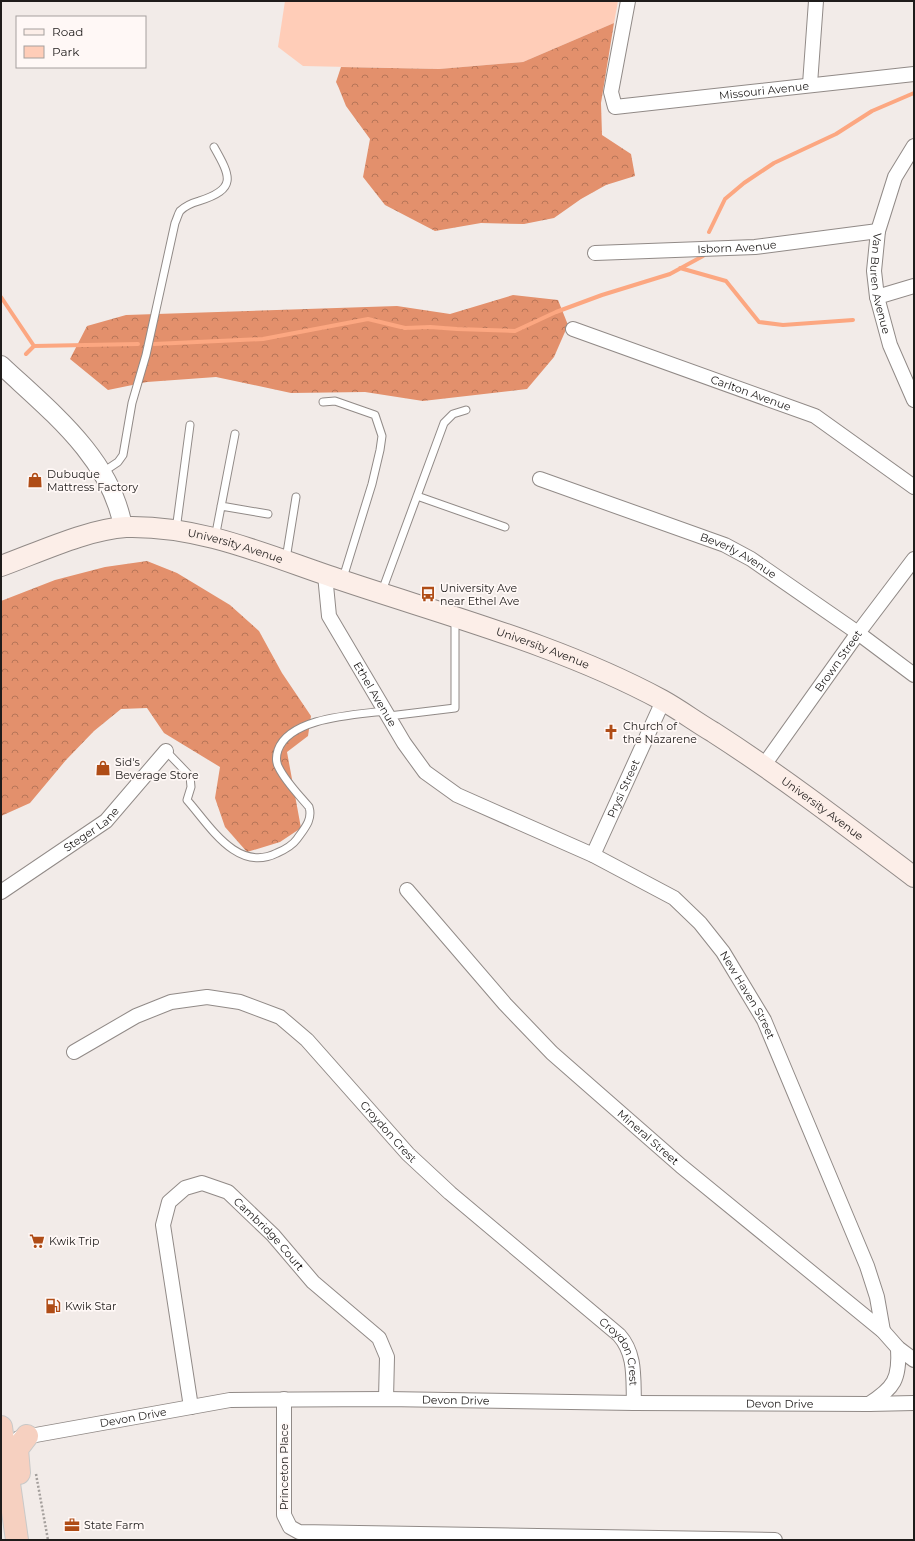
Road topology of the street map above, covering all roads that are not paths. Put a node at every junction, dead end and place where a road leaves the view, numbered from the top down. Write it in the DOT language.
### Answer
graph roads {
  1 [pos="628,1"];
  2 [pos="816,1"];
  3 [pos="914,74"];
  4 [pos="810,84"];
  5 [pos="914,146"];
  6 [pos="214,147"];
  7 [pos="878,231"];
  8 [pos="595,253"];
  9 [pos="914,286"];
  10 [pos="877,297"];
  11 [pos="573,328"];
  12 [pos="1,365"];
  13 [pos="914,400"];
  14 [pos="323,402"];
  15 [pos="466,410"];
  16 [pos="190,425"];
  17 [pos="235,434"];
  18 [pos="103,472"];
  19 [pos="540,479"];
  20 [pos="914,487"];
  21 [pos="296,496"];
  22 [pos="417,496"];
  23 [pos="221,506"];
  24 [pos="268,514"];
  25 [pos="123,527"];
  26 [pos="505,527"];
  27 [pos="176,531"];
  28 [pos="215,538"];
  29 [pos="914,559"];
  30 [pos="286,561"];
  31 [pos="1,566"];
  32 [pos="334,578"];
  33 [pos="381,594"];
  34 [pos="455,618"];
  35 [pos="858,633"];
  36 [pos="914,675"];
  37 [pos="664,701"];
  38 [pos="387,713"];
  39 [pos="166,751"];
  40 [pos="764,765"];
  41 [pos="457,795"];
  42 [pos="593,855"];
  43 [pos="914,877"];
  44 [pos="406,890"];
  45 [pos="1,892"];
  46 [pos="74,1052"];
  47 [pos="883,1331"];
  48 [pos="898,1348"];
  49 [pos="914,1360"];
  50 [pos="284,1399"];
  51 [pos="386,1399"];
  52 [pos="634,1403"];
  53 [pos="914,1403"];
  54 [pos="869,1404"];
  55 [pos="191,1407"];
  56 [pos="2,1436"];
  57 [pos="27,1436"];
  58 [pos="1,1494"];
  59 [pos="8,1540"];
  60 [pos="18,1540"];
  61 [pos="29,1540"];
  62 [pos="775,1540"];
  1 -- 4 [label="street, Missouri Avenue"];
  2 -- 4 [label="street"];
  3 -- 4 [label="street, Missouri Avenue"];
  5 -- 7 [label="street, Van Buren Avenue"];
  6 -- 18 [label="lane"];
  7 -- 8 [label="street, Isborn Avenue"];
  7 -- 10 [label="street, Van Buren Avenue"];
  9 -- 10 [label="street"];
  10 -- 13 [label="street, Van Buren Avenue"];
  11 -- 20 [label="street, Carlton Avenue"];
  12 -- 18 [label="street"];
  14 -- 32 [label="lane"];
  15 -- 22 [label="lane"];
  16 -- 27 [label="lane"];
  17 -- 23 [label="lane"];
  18 -- 25 [label="street"];
  19 -- 35 [label="street, Beverly Avenue"];
  21 -- 30 [label="lane"];
  22 -- 26 [label="lane"];
  22 -- 33 [label="lane"];
  23 -- 24 [label="lane"];
  23 -- 28 [label="lane"];
  25 -- 27 [label="main road, University Avenue"];
  25 -- 31 [label="main road, University Avenue"];
  27 -- 28 [label="main road, University Avenue"];
  28 -- 30 [label="main road, University Avenue"];
  29 -- 35 [label="street, Brown Street"];
  30 -- 32 [label="main road, University Avenue"];
  32 -- 33 [label="main road, University Avenue"];
  32 -- 38 [label="street, Ethel Avenue"];
  33 -- 34 [label="main road, University Avenue"];
  34 -- 37 [label="main road, University Avenue"];
  34 -- 38 [label="lane"];
  35 -- 36 [label="street, Beverly Avenue"];
  35 -- 40 [label="street, Brown Street"];
  37 -- 40 [label="main road, University Avenue"];
  37 -- 42 [label="street, Prysi Street"];
  38 -- 39 [label="lane"];
  38 -- 41 [label="street, Ethel Avenue"];
  39 -- 45 [label="street, Steger Lane"];
  40 -- 43 [label="main road, University Avenue"];
  41 -- 42 [label="street, New Haven Street"];
  42 -- 47 [label="street, New Haven Street"];
  44 -- 47 [label="street, Mineral Street"];
  46 -- 52 [label="street, Croydon Crest"];
  47 -- 48 [label="street, Mineral Street"];
  48 -- 49 [label="street, Mineral Street"];
  48 -- 54 [label="street"];
  50 -- 51 [label="street, Devon Drive"];
  50 -- 55 [label="street, Devon Drive"];
  50 -- 62 [label="street, Princeton Place"];
  51 -- 52 [label="street, Devon Drive"];
  51 -- 55 [label="street, Cambridge Court"];
  52 -- 54 [label="street, Devon Drive"];
  53 -- 54 [label="street, Devon Drive"];
  55 -- 57 [label="street, Devon Drive"];
  56 -- 57 [label="street, Devon Drive"];
  56 -- 60 [label="highway"];
  57 -- 61 [label="highway"];
  58 -- 59 [label="highway"];
}
